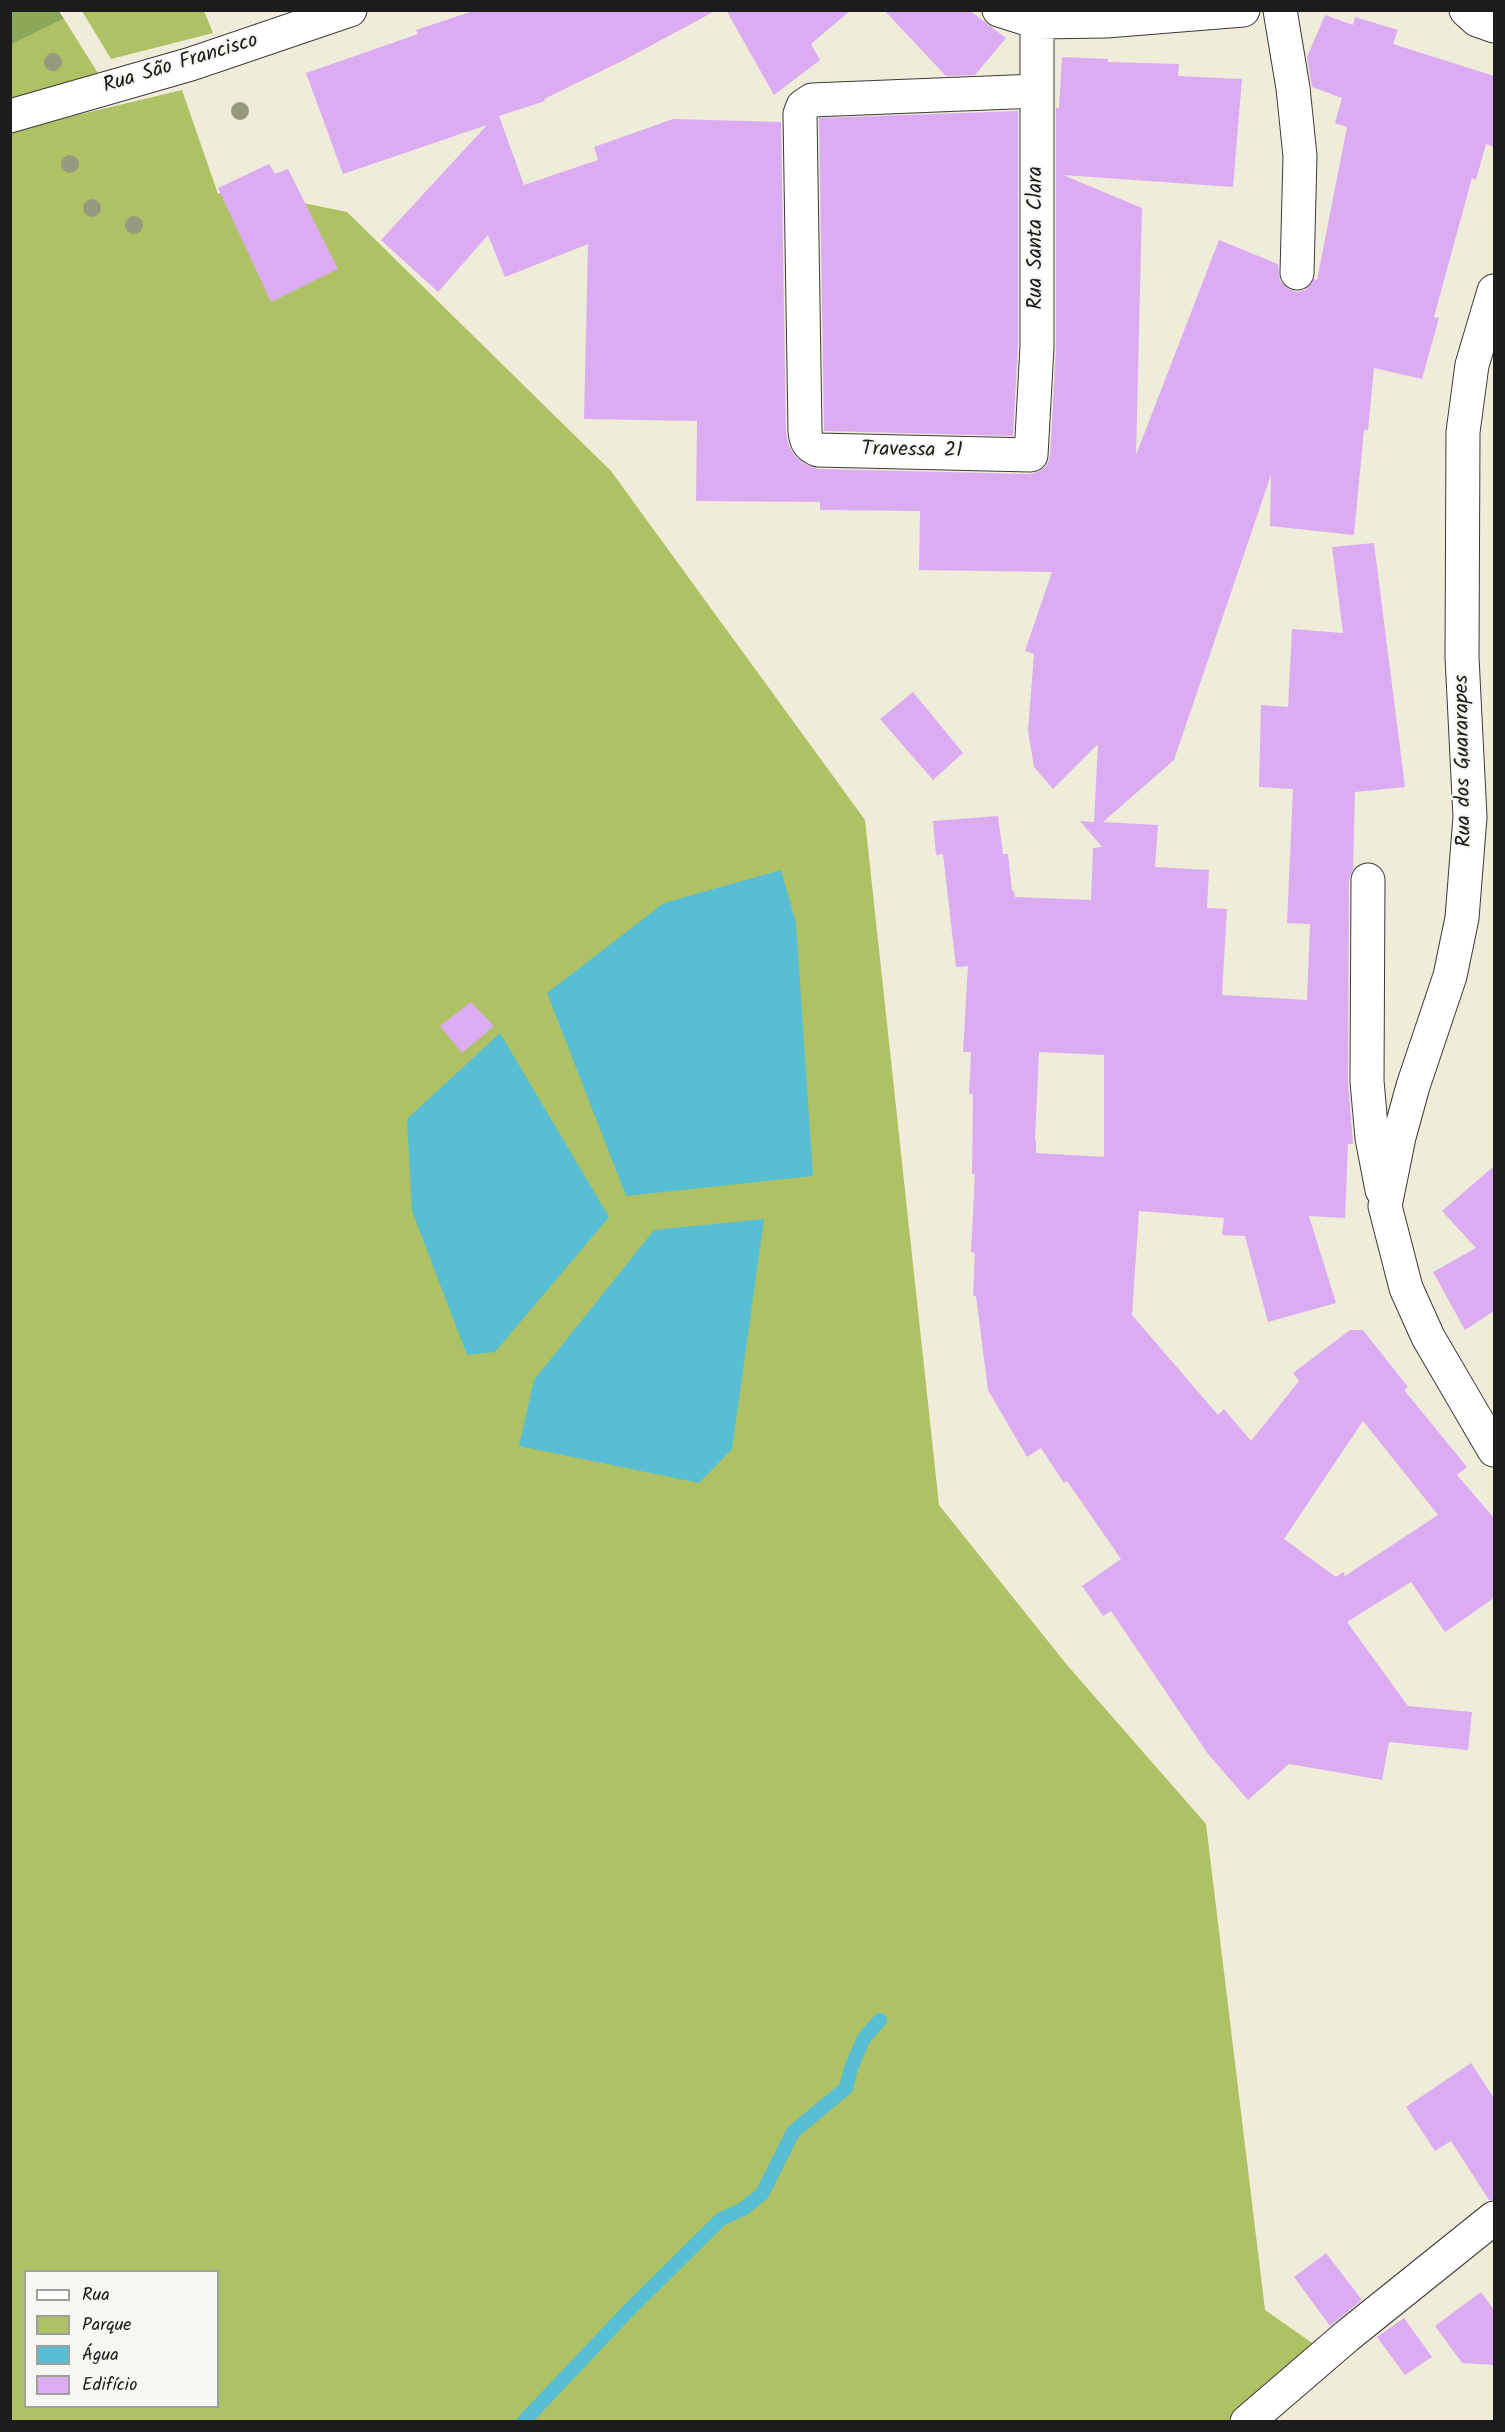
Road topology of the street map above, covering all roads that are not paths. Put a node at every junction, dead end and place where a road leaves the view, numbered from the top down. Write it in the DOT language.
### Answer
graph roads {
  1 [pos="350,10"];
  2 [pos="999,10"];
  3 [pos="1243,10"];
  4 [pos="1280,10"];
  5 [pos="1466,10"];
  6 [pos="1037,22"];
  7 [pos="1494,26"];
  8 [pos="1037,91"];
  9 [pos="10,116"];
  10 [pos="1297,273"];
  11 [pos="1494,291"];
  12 [pos="1031,455"];
  13 [pos="1368,880"];
  14 [pos="1385,1206"];
  15 [pos="1494,1450"];
  16 [pos="1494,2218"];
  17 [pos="1247,2421"];
  1 -- 9 [label="street, Rua São Francisco"];
  2 -- 6 [label="street"];
  3 -- 6 [label="street"];
  4 -- 10 [label="street"];
  5 -- 7 [label="street"];
  6 -- 8 [label="street, Rua Santa Clara"];
  8 -- 12 [label="street, Rua Santa Clara"];
  8 -- 12 [label="street, Travessa 21"];
  11 -- 14 [label="street, Rua dos Guararapes"];
  13 -- 14 [label="street"];
  14 -- 15 [label="street, Rua dos Guararapes"];
  16 -- 17 [label="street"];
}
